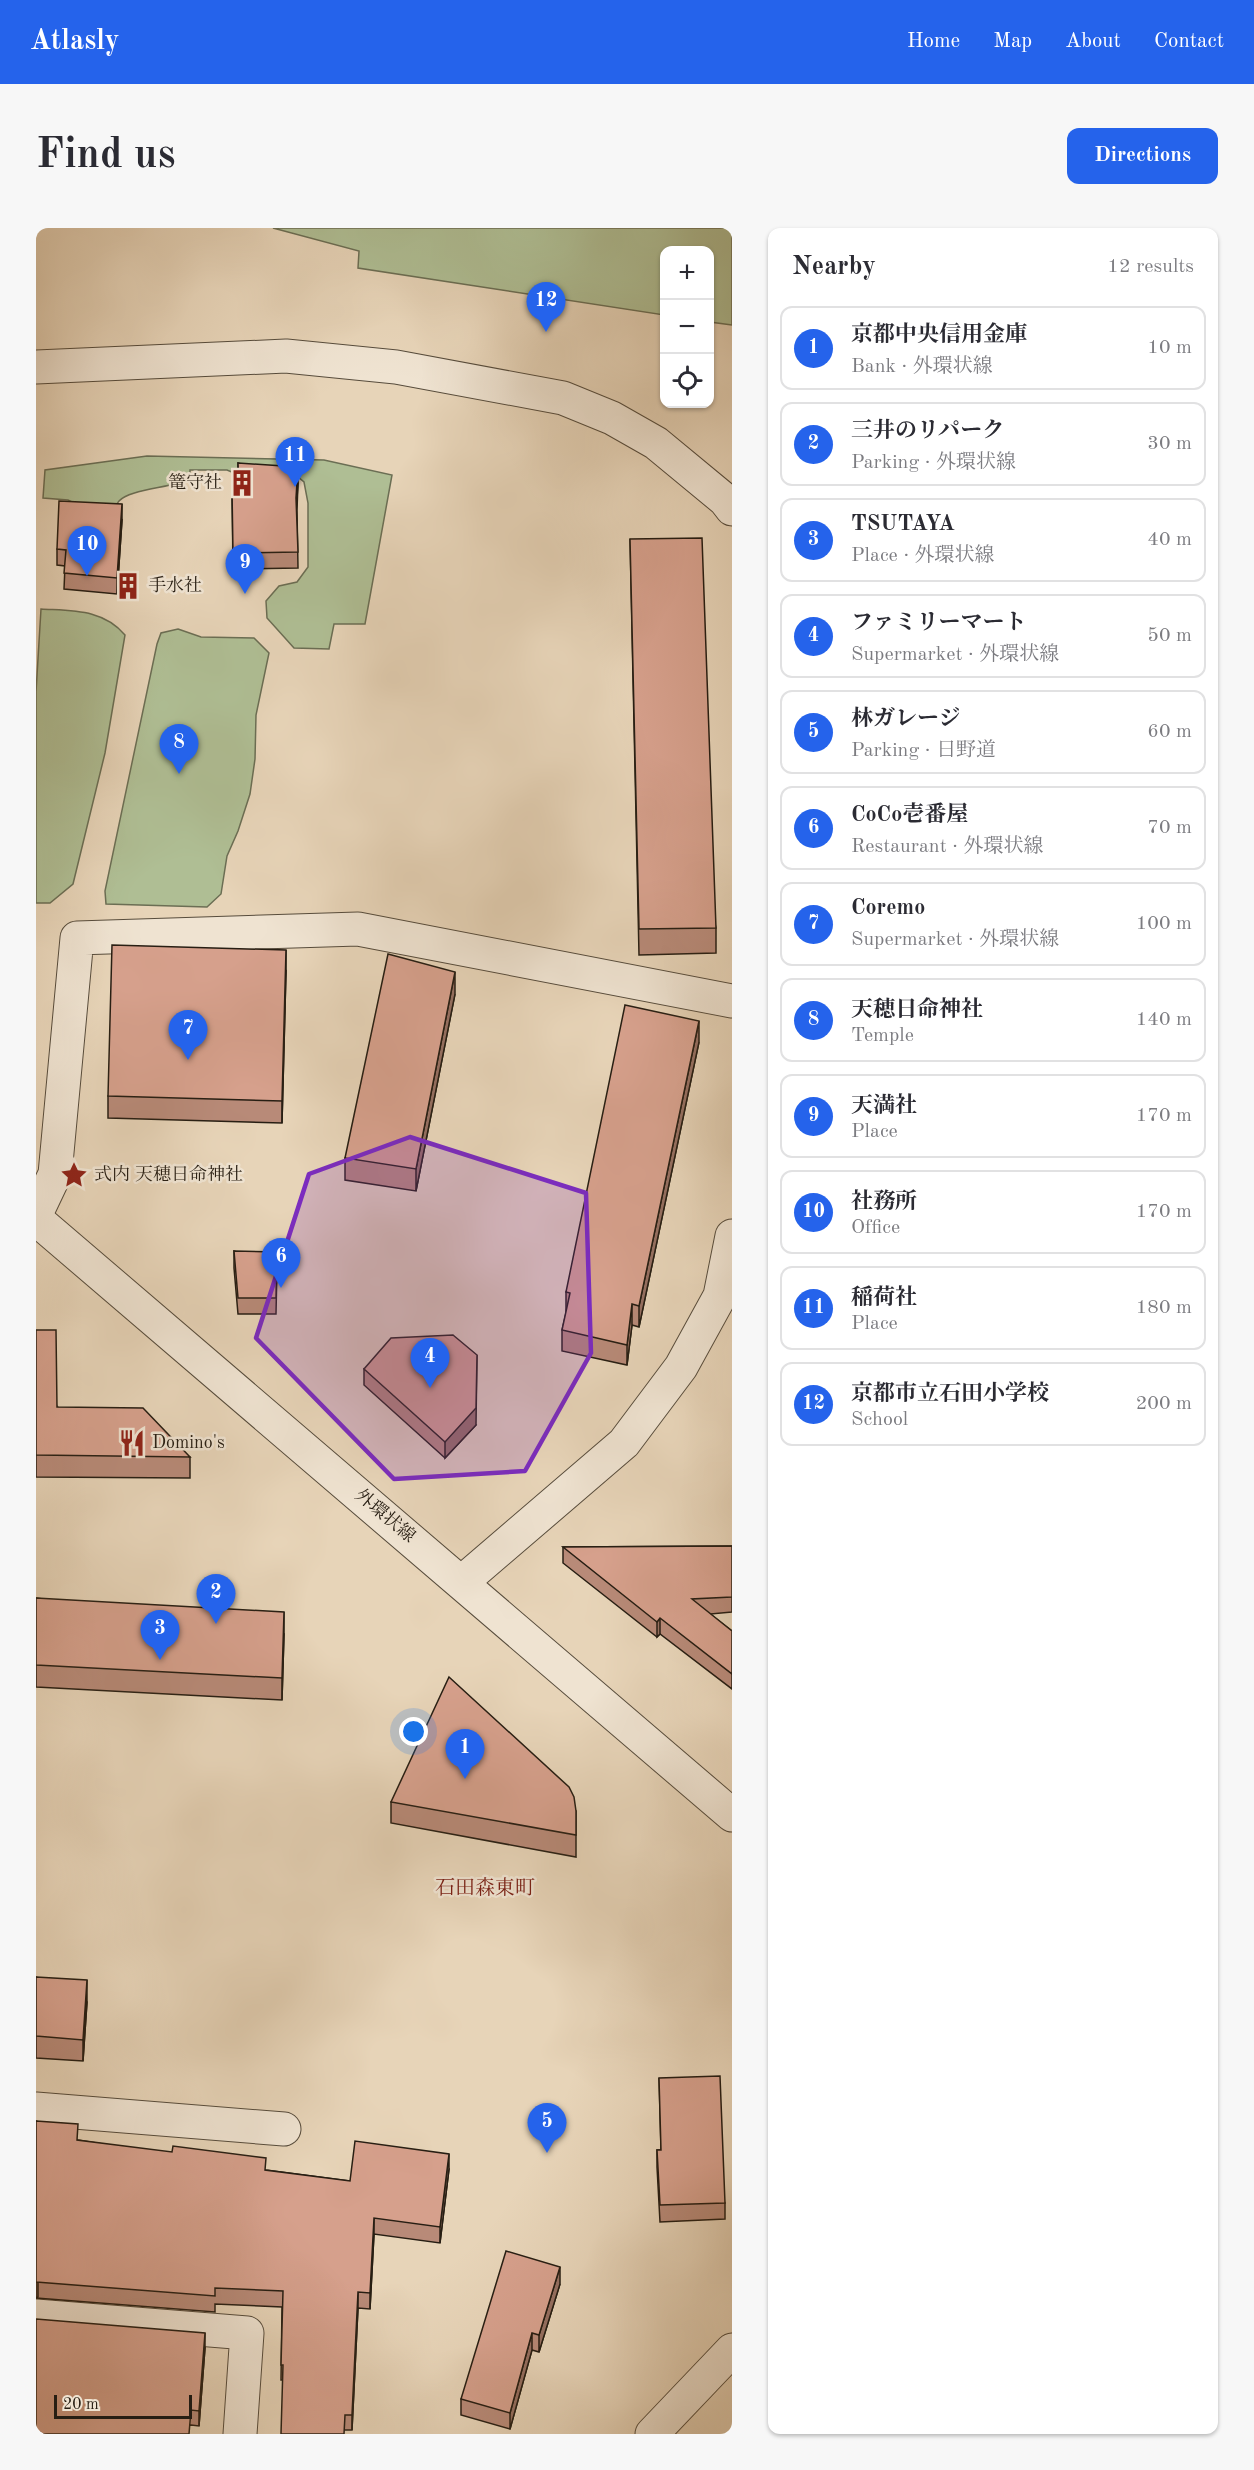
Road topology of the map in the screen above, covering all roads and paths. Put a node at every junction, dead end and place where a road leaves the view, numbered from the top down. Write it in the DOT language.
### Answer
graph roads {
  1 [pos="36,367"];
  2 [pos="730,500"];
  3 [pos="732,1001"];
  4 [pos="36,1214"];
  5 [pos="36,1220"];
  6 [pos="732,1236"];
  7 [pos="462,1582"];
  8 [pos="732,1815"];
  9 [pos="36,2109"];
  10 [pos="284,2129"];
  11 [pos="36,2316"];
  12 [pos="732,2350"];
  13 [pos="240,2434"];
  14 [pos="652,2434"];
  1 -- 2 [label="street"];
  3 -- 4 [label="street"];
  5 -- 7 [label="street, 外環状線"];
  6 -- 7 [label="street"];
  7 -- 8 [label="street, 外環状線"];
  9 -- 10 [label="street"];
  11 -- 13 [label="street"];
  12 -- 14 [label="street"];
}
